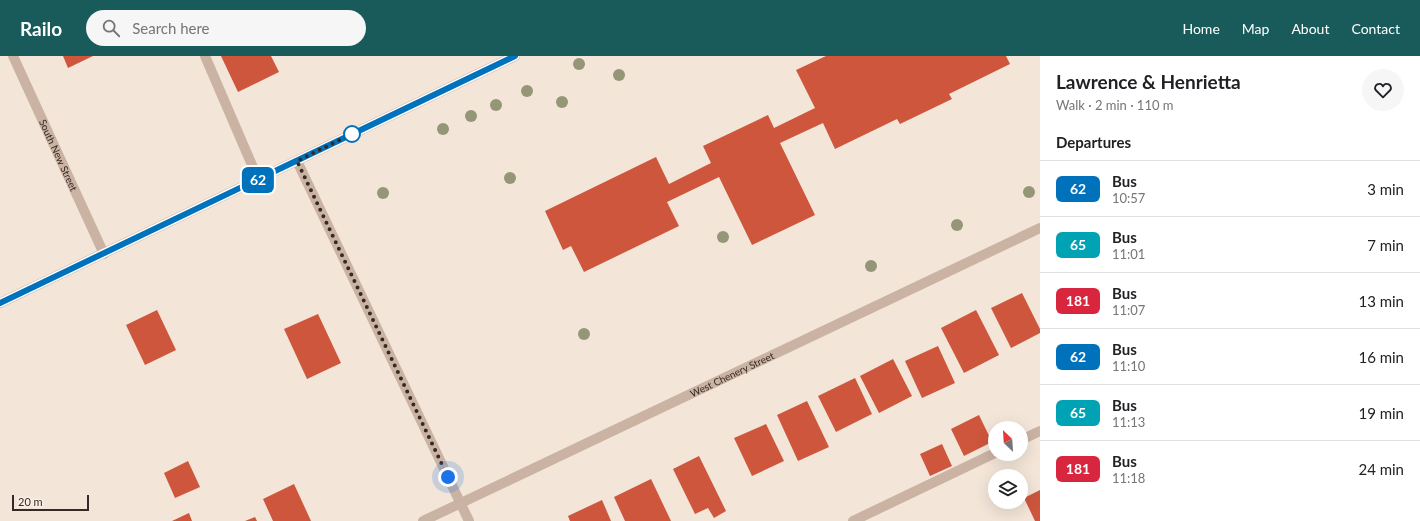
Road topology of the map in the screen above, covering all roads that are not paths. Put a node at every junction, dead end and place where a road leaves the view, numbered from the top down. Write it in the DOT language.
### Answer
graph roads {
  1 [pos="13,56"];
  2 [pos="205,56"];
  3 [pos="515,56"];
  4 [pos="297,161"];
  5 [pos="258,179"];
  6 [pos="1040,228"];
  7 [pos="104,254"];
  8 [pos="0,303"];
  9 [pos="1040,431"];
  10 [pos="1028,437"];
  11 [pos="988,456"];
  12 [pos="460,502"];
  13 [pos="423,521"];
  14 [pos="469,521"];
  15 [pos="853,521"];
  1 -- 7 [label="street, South New Street"];
  2 -- 5 [label="street"];
  3 -- 4 [label="street"];
  4 -- 5 [label="street"];
  4 -- 12 [label="street"];
  5 -- 7 [label="street"];
  6 -- 12 [label="street, West Chenery Street"];
  7 -- 8 [label="street"];
  9 -- 10 [label="street"];
  11 -- 15 [label="street"];
  12 -- 13 [label="street, West Chenery Street"];
  12 -- 14 [label="street"];
}
